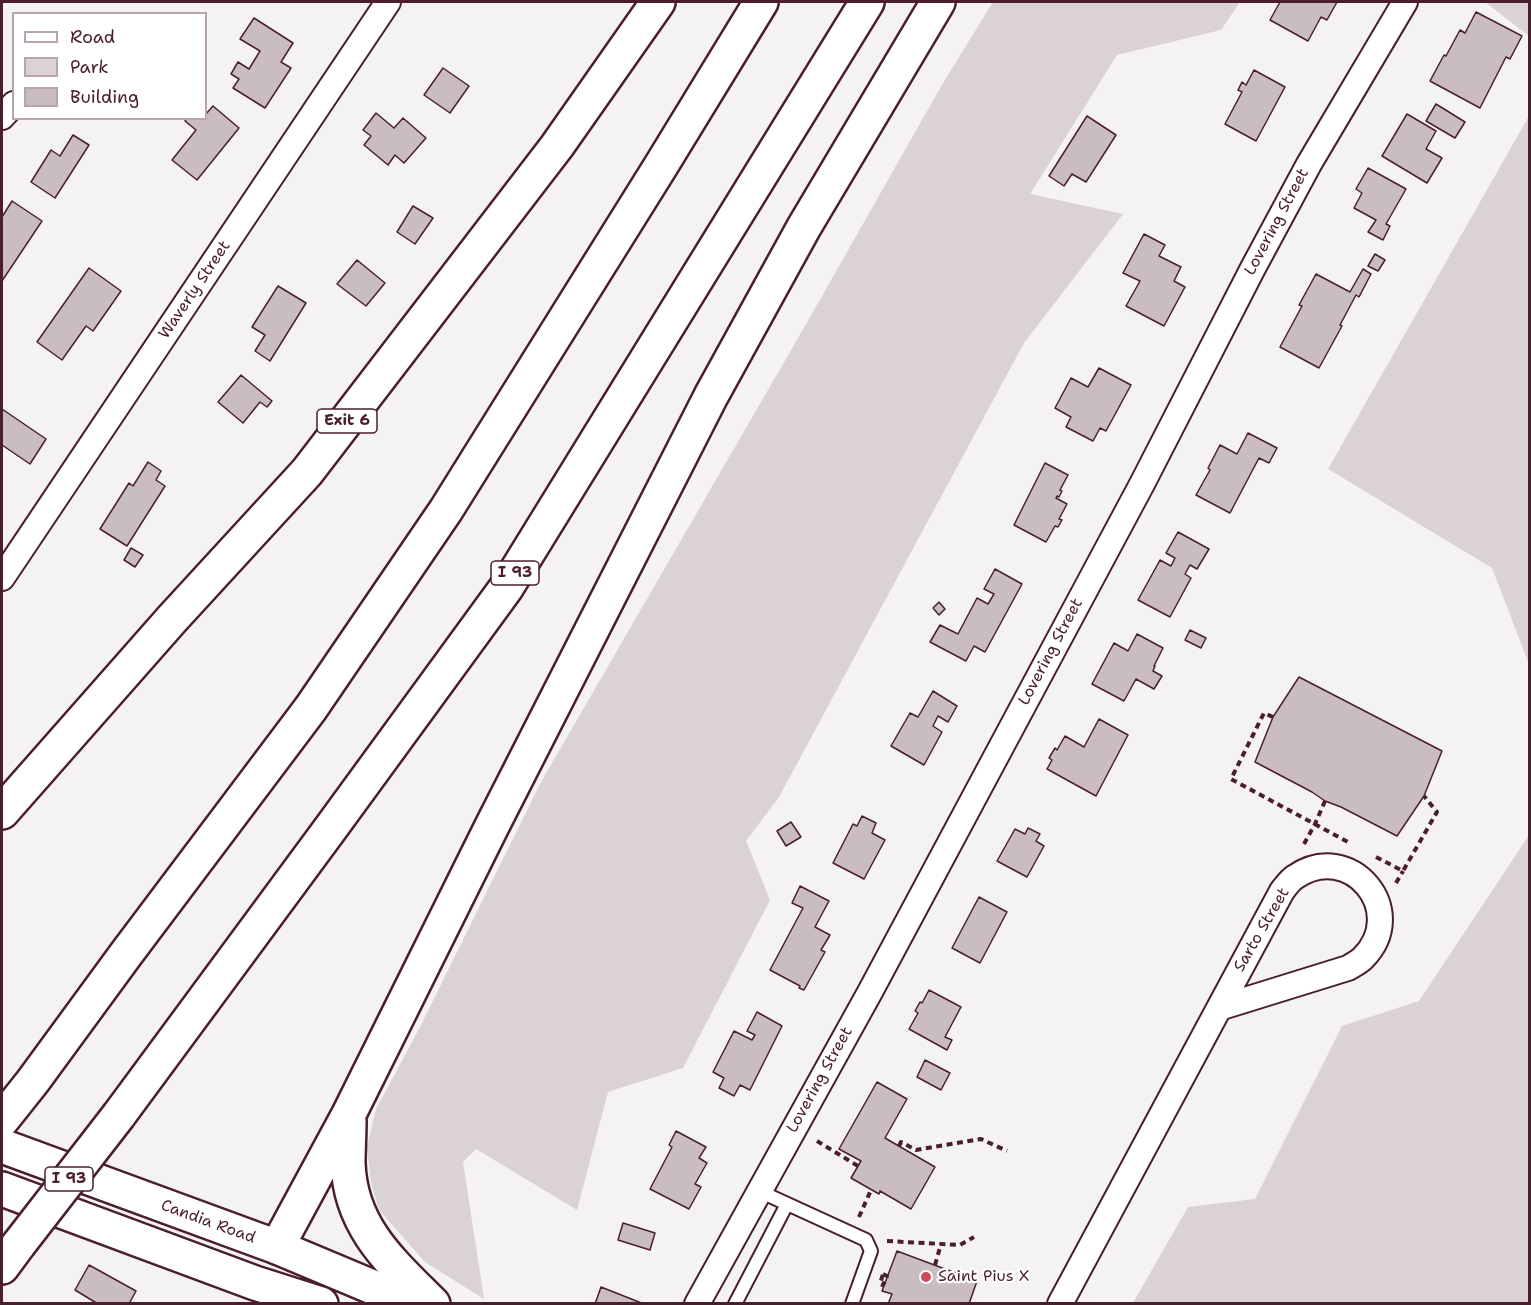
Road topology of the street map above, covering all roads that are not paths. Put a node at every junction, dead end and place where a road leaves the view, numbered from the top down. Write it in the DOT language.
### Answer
graph roads {
  1 [pos="388,2"];
  2 [pos="658,2"];
  3 [pos="761,2"];
  4 [pos="867,2"];
  5 [pos="938,2"];
  6 [pos="1405,2"];
  7 [pos="2,578"];
  8 [pos="2,812"];
  9 [pos="1219,1008"];
  10 [pos="349,1114"];
  11 [pos="2,1120"];
  12 [pos="2,1146"];
  13 [pos="2,1189"];
  14 [pos="759,1191"];
  15 [pos="787,1204"];
  16 [pos="277,1247"];
  17 [pos="10,1255"];
  18 [pos="248,1293"];
  19 [pos="321,1304"];
  20 [pos="413,1304"];
  21 [pos="433,1304"];
  22 [pos="697,1304"];
  23 [pos="735,1304"];
  24 [pos="852,1304"];
  25 [pos="1060,1304"];
  1 -- 7 [label="street, Waverly Street"];
  2 -- 8 [label="main road, Exit 6"];
  3 -- 11 [label="main road"];
  4 -- 17 [label="main road, I 93, bridge"];
  5 -- 10 [label="main road"];
  6 -- 14 [label="street, Lovering Street"];
  9 -- 9 [label="street, Sarto Street"];
  9 -- 25 [label="street, Sarto Street"];
  10 -- 16 [label="main road"];
  10 -- 21 [label="main road"];
  12 -- 16 [label="main road, Candia Road"];
  13 -- 18 [label="main road"];
  14 -- 15 [label="lane"];
  14 -- 22 [label="street, Lovering Street"];
  15 -- 23 [label="lane"];
  15 -- 24 [label="lane"];
  16 -- 18 [label="main road"];
  16 -- 20 [label="main road, Candia Road"];
  18 -- 19 [label="main road"];
}
